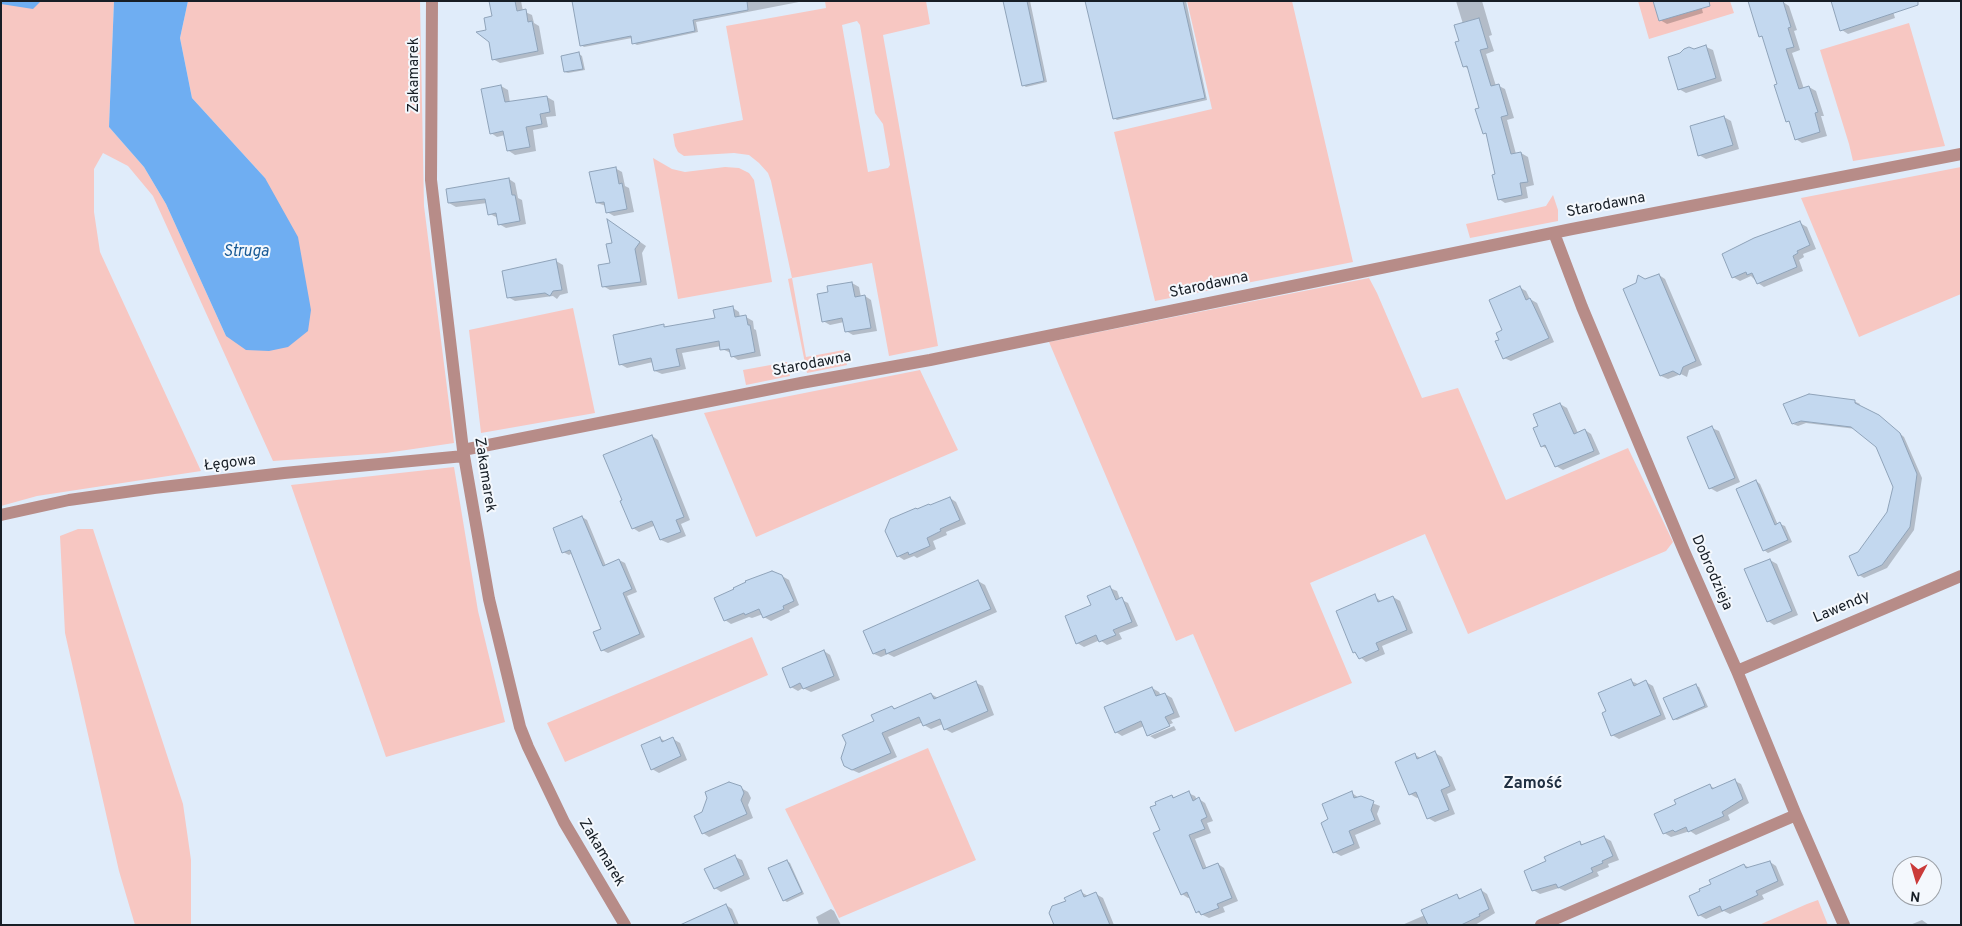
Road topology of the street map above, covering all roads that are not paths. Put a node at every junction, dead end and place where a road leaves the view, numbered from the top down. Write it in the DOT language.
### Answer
graph roads {
  1 [pos="432,1"];
  2 [pos="1961,154"];
  3 [pos="1554,233"];
  4 [pos="463,453"];
  5 [pos="1,515"];
  6 [pos="1961,576"];
  7 [pos="1737,671"];
  8 [pos="1796,814"];
  9 [pos="625,925"];
  10 [pos="1541,925"];
  11 [pos="1844,925"];
  1 -- 4 [label="street, Zakamarek"];
  2 -- 3 [label="street, Starodawna"];
  3 -- 4 [label="street, Starodawna"];
  3 -- 7 [label="street, Dobrodzieja"];
  4 -- 5 [label="street, Łęgowa"];
  4 -- 9 [label="street, Zakamarek"];
  6 -- 7 [label="street, Lawendy"];
  7 -- 8 [label="street, Dobrodzieja"];
  8 -- 10 [label="street"];
  8 -- 11 [label="street, Dobrodzieja"];
}
